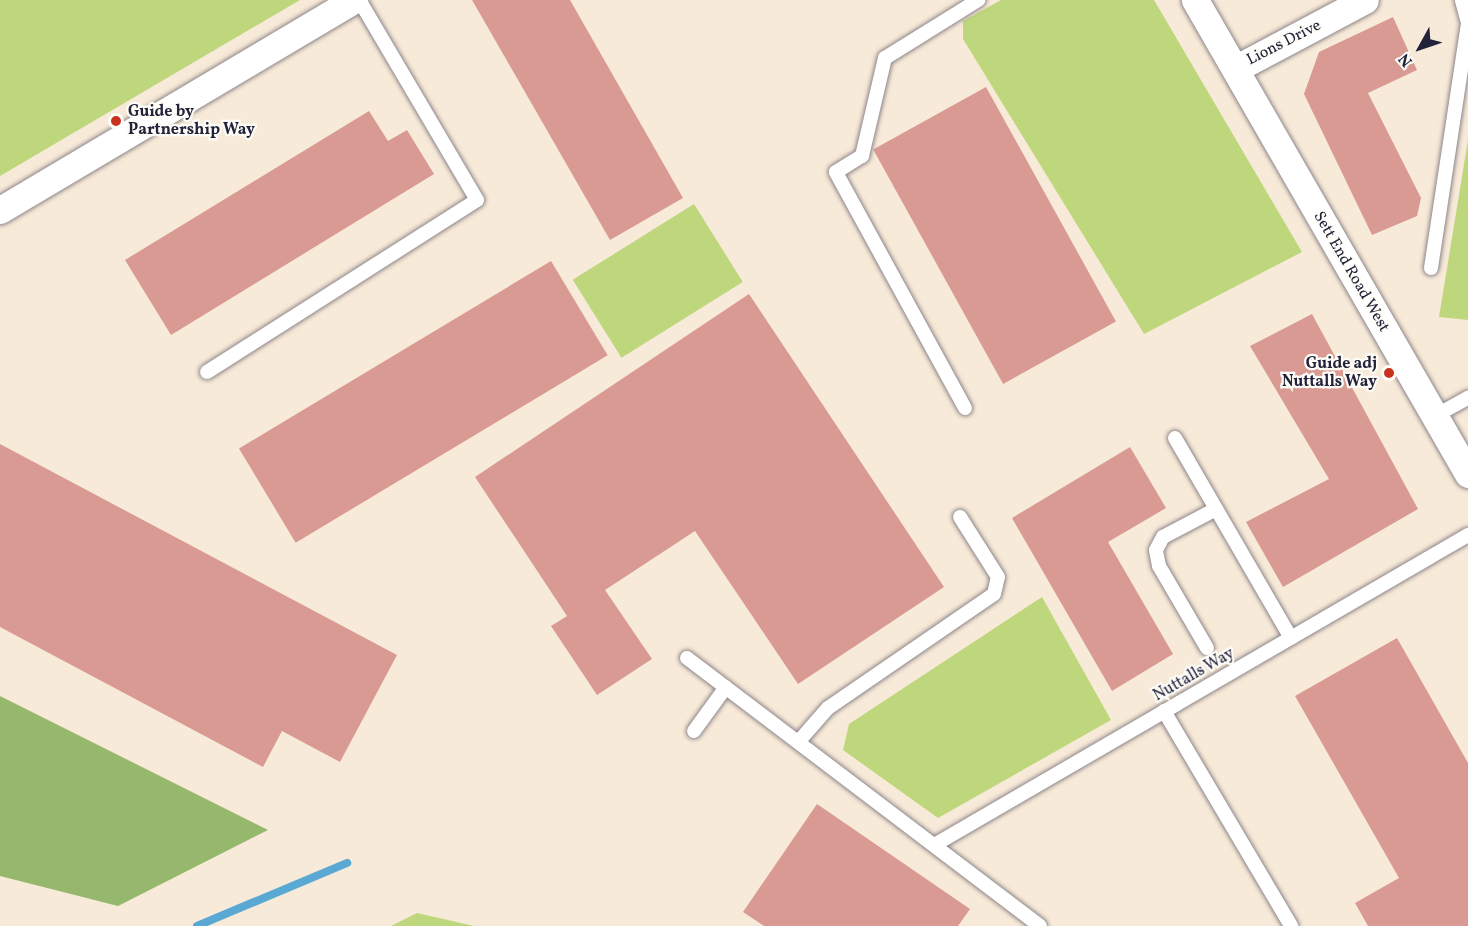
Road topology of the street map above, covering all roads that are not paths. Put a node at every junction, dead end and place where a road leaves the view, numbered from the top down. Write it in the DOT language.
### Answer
graph roads {
  1 [pos="354,0"];
  2 [pos="359,0"];
  3 [pos="978,0"];
  4 [pos="1195,0"];
  5 [pos="1365,0"];
  6 [pos="1462,0"];
  7 [pos="1467,35"];
  8 [pos="1234,69"];
  9 [pos="0,210"];
  10 [pos="1431,268"];
  11 [pos="207,372"];
  12 [pos="1468,398"];
  13 [pos="965,408"];
  14 [pos="1435,416"];
  15 [pos="1175,438"];
  16 [pos="1468,474"];
  17 [pos="1216,509"];
  18 [pos="960,517"];
  19 [pos="1468,535"];
  20 [pos="1291,638"];
  21 [pos="1207,648"];
  22 [pos="687,658"];
  23 [pos="726,687"];
  24 [pos="1164,711"];
  25 [pos="694,731"];
  26 [pos="799,741"];
  27 [pos="936,844"];
  28 [pos="1040,926"];
  29 [pos="1291,926"];
  1 -- 9 [label="street"];
  2 -- 11 [label="lane"];
  3 -- 13 [label="lane"];
  4 -- 8 [label="street, Sett End Road West"];
  5 -- 8 [label="street, Lions Drive"];
  6 -- 7 [label="lane"];
  7 -- 10 [label="lane"];
  8 -- 14 [label="street, Sett End Road West"];
  12 -- 14 [label="lane"];
  14 -- 16 [label="street, Sett End Road West"];
  15 -- 17 [label="lane"];
  17 -- 20 [label="lane"];
  17 -- 21 [label="lane"];
  18 -- 26 [label="lane"];
  19 -- 20 [label="lane, Nuttalls Way"];
  20 -- 24 [label="lane, Nuttalls Way"];
  22 -- 23 [label="lane"];
  23 -- 25 [label="lane"];
  23 -- 26 [label="lane"];
  24 -- 27 [label="lane, Nuttalls Way"];
  24 -- 29 [label="lane"];
  26 -- 27 [label="lane"];
  27 -- 28 [label="lane"];
}
